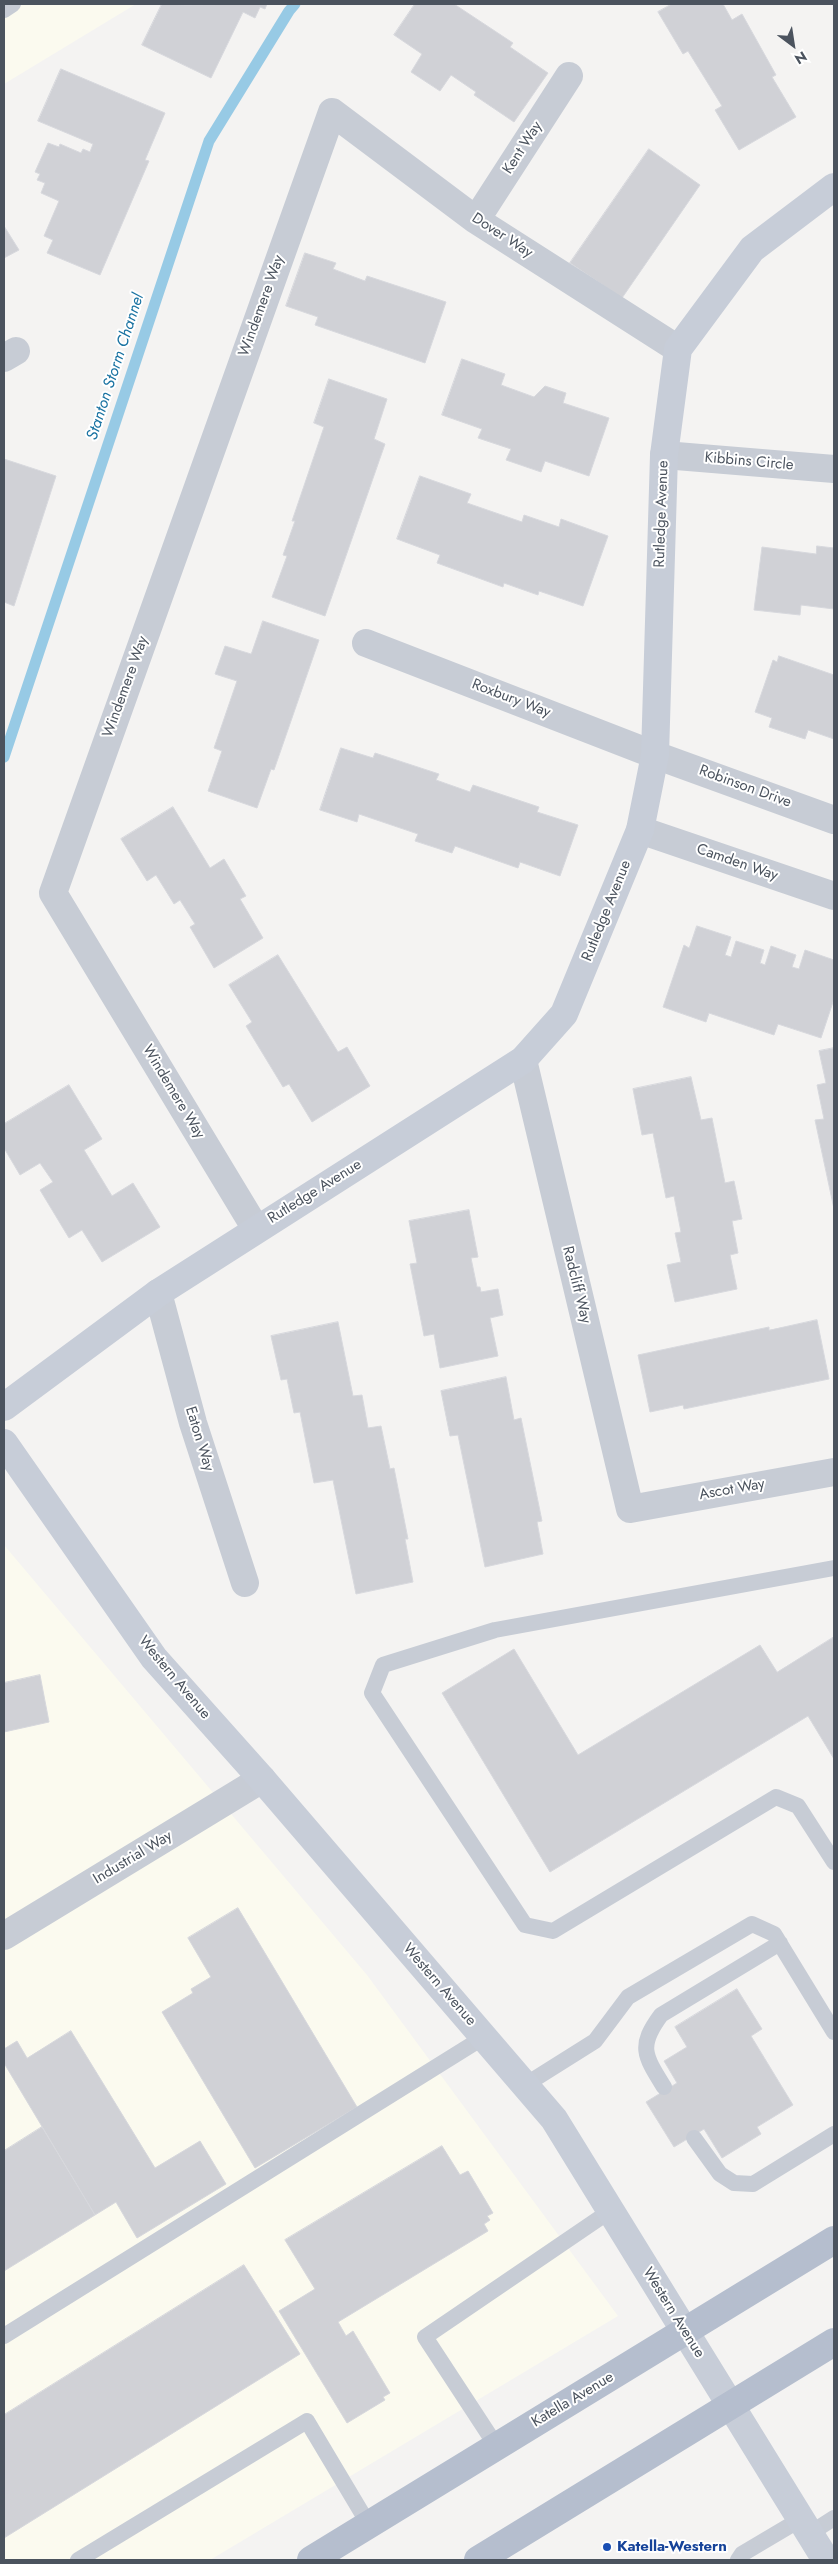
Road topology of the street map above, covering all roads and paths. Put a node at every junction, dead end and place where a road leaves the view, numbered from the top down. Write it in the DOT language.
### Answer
graph roads {
  1 [pos="13,4"];
  2 [pos="4,10"];
  3 [pos="569,76"];
  4 [pos="332,112"];
  5 [pos="834,188"];
  6 [pos="476,220"];
  7 [pos="678,349"];
  8 [pos="664,455"];
  9 [pos="834,469"];
  10 [pos="366,642"];
  11 [pos="655,755"];
  12 [pos="834,820"];
  13 [pos="640,830"];
  14 [pos="834,896"];
  15 [pos="523,1060"];
  16 [pos="256,1229"];
  17 [pos="158,1293"];
  18 [pos="4,1407"];
  19 [pos="4,1443"];
  20 [pos="834,1472"];
  21 [pos="630,1509"];
  22 [pos="834,1568"];
  23 [pos="245,1583"];
  24 [pos="262,1780"];
  25 [pos="834,1862"];
  26 [pos="4,1936"];
  27 [pos="780,1943"];
  28 [pos="834,2032"];
  29 [pos="484,2037"];
  30 [pos="525,2085"];
  31 [pos="664,2087"];
  32 [pos="834,2134"];
  33 [pos="694,2138"];
  34 [pos="610,2211"];
  35 [pos="834,2240"];
  36 [pos="685,2332"];
  37 [pos="4,2336"];
  38 [pos="834,2342"];
  39 [pos="730,2406"];
  40 [pos="497,2447"];
  41 [pos="834,2518"];
  42 [pos="370,2525"];
  43 [pos="805,2526"];
  44 [pos="487,2558"];
  45 [pos="78,2560"];
  46 [pos="311,2560"];
  47 [pos="738,2560"];
  48 [pos="826,2560"];
  1 -- 2 [label="lane"];
  3 -- 6 [label="street, Kent Way"];
  4 -- 6 [label="street, Dover Way"];
  4 -- 16 [label="street, Windemere Way"];
  5 -- 7 [label="street, Rutledge Avenue"];
  6 -- 7 [label="street, Dover Way"];
  7 -- 8 [label="street, Rutledge Avenue"];
  8 -- 9 [label="street, Kibbins Circle"];
  8 -- 11 [label="street, Rutledge Avenue"];
  10 -- 11 [label="street, Roxbury Way"];
  11 -- 12 [label="street, Robinson Drive"];
  11 -- 13 [label="street, Rutledge Avenue"];
  13 -- 14 [label="street, Camden Way"];
  13 -- 15 [label="street, Rutledge Avenue"];
  15 -- 16 [label="street, Rutledge Avenue"];
  15 -- 21 [label="street, Radcliff Way"];
  16 -- 17 [label="street, Rutledge Avenue"];
  17 -- 18 [label="street, Rutledge Avenue"];
  17 -- 23 [label="street, Eaton Way"];
  19 -- 24 [label="street, Western Avenue"];
  20 -- 21 [label="street, Ascot Way"];
  22 -- 25 [label="lane"];
  24 -- 26 [label="street, Industrial Way"];
  24 -- 29 [label="street, Western Avenue"];
  27 -- 28 [label="lane"];
  27 -- 30 [label="lane"];
  27 -- 31 [label="lane"];
  29 -- 30 [label="street, Western Avenue"];
  29 -- 37 [label="lane"];
  30 -- 34 [label="street, Western Avenue"];
  32 -- 33 [label="lane"];
  34 -- 36 [label="street, Western Avenue"];
  34 -- 40 [label="lane"];
  35 -- 36 [label="main road, Katella Avenue"];
  36 -- 39 [label="street, Western Avenue"];
  36 -- 40 [label="main road, Katella Avenue"];
  38 -- 39 [label="main road"];
  39 -- 43 [label="street, Western Avenue"];
  39 -- 44 [label="main road"];
  40 -- 42 [label="main road, Katella Avenue"];
  41 -- 43 [label="lane"];
  42 -- 45 [label="lane"];
  42 -- 46 [label="main road, Katella Avenue"];
  43 -- 47 [label="lane"];
  43 -- 48 [label="street, Western Avenue"];
}
